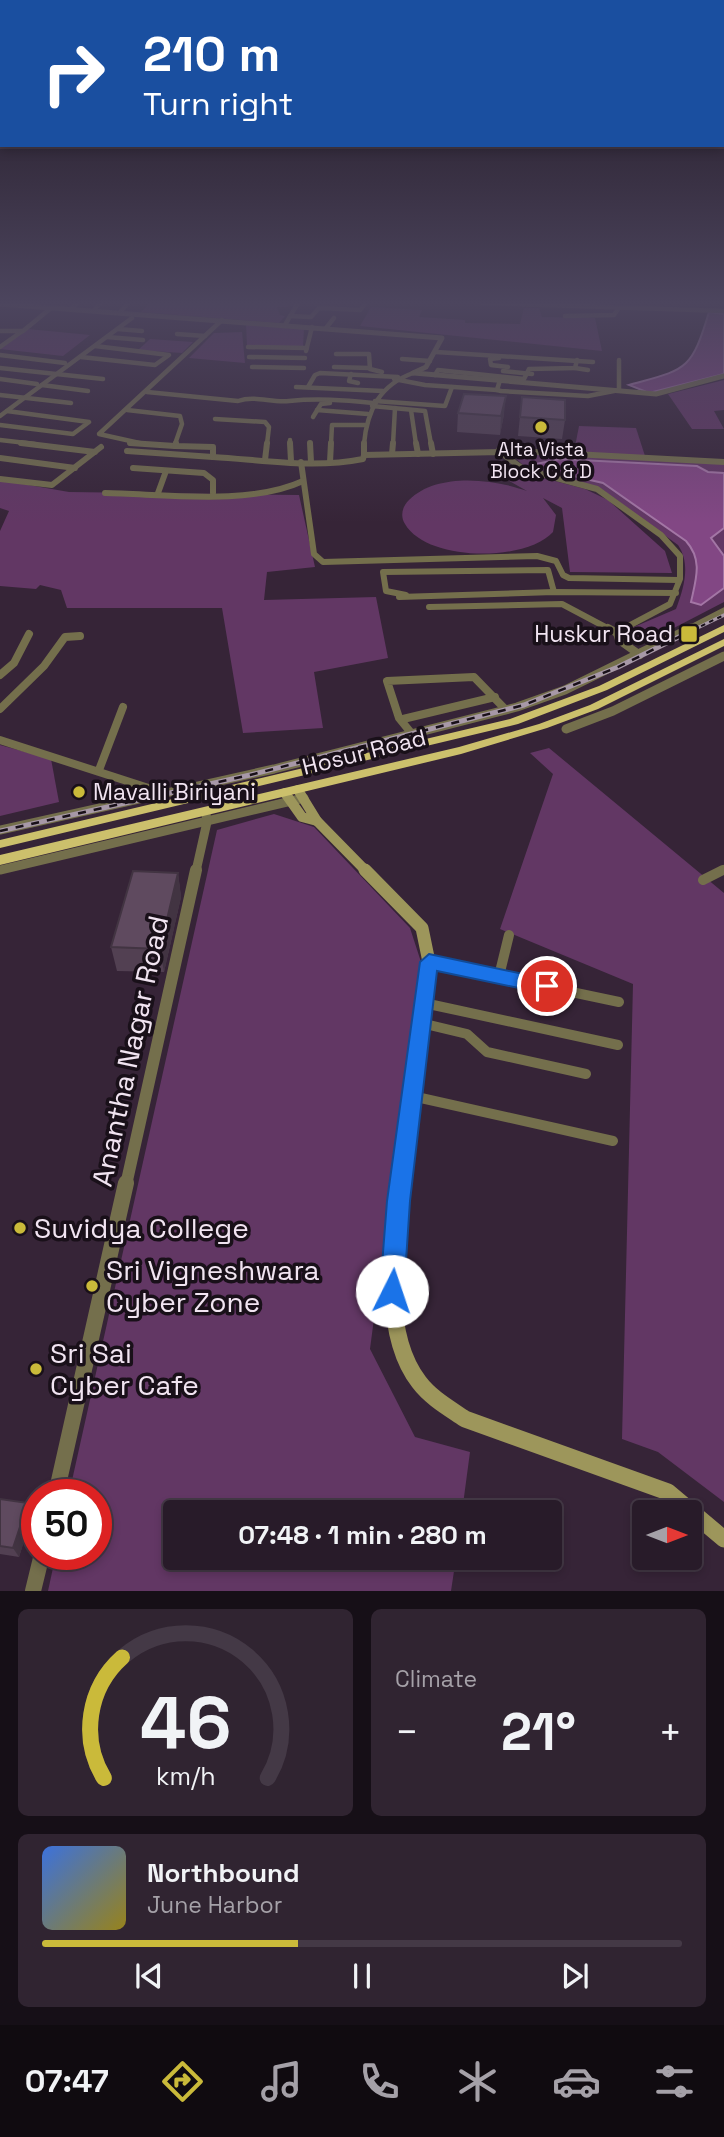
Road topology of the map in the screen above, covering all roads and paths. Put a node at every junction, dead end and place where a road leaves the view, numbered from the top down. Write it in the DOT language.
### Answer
graph roads {
  1 [pos="50,375"];
  2 [pos="56,375"];
  3 [pos="69,375"];
  4 [pos="164,375"];
  5 [pos="315,375"];
  6 [pos="351,375"];
  7 [pos="365,375"];
  8 [pos="404,375"];
  9 [pos="438,375"];
  10 [pos="488,375"];
  11 [pos="526,375"];
  12 [pos="619,375"];
  13 [pos="724,376"];
  14 [pos="396,378"];
  15 [pos="0,379"];
  16 [pos="103,379"];
  17 [pos="499,380"];
  18 [pos="358,383"];
  19 [pos="40,385"];
  20 [pos="440,386"];
  21 [pos="296,387"];
  22 [pos="308,387"];
  23 [pos="452,387"];
  24 [pos="497,390"];
  25 [pos="619,390"];
  26 [pos="88,391"];
  27 [pos="383,391"];
  28 [pos="147,392"];
  29 [pos="437,394"];
  30 [pos="0,395"];
  31 [pos="22,397"];
  32 [pos="71,403"];
  33 [pos="373,404"];
  34 [pos="395,408"];
  35 [pos="2,410"];
  36 [pos="127,410"];
  37 [pos="317,410"];
  38 [pos="411,410"];
  39 [pos="368,414"];
  40 [pos="0,416"];
  41 [pos="313,417"];
  42 [pos="215,419"];
  43 [pos="0,425"];
  44 [pos="365,425"];
  45 [pos="0,439"];
  46 [pos="290,440"];
  47 [pos="310,442"];
  48 [pos="175,446"];
  49 [pos="101,447"];
  50 [pos="492,450"];
  51 [pos="127,451"];
  52 [pos="95,452"];
  53 [pos="364,454"];
  54 [pos="392,454"];
  55 [pos="418,454"];
  56 [pos="433,454"];
  57 [pos="214,457"];
  58 [pos="0,458"];
  59 [pos="265,460"];
  60 [pos="291,461"];
  61 [pos="301,462"];
  62 [pos="311,462"];
  63 [pos="724,462"];
  64 [pos="330,463"];
  65 [pos="75,468"];
  66 [pos="132,468"];
  67 [pos="166,471"];
  68 [pos="0,479"];
  69 [pos="303,481"];
  70 [pos="105,493"];
  71 [pos="158,493"];
  72 [pos="213,493"];
  73 [pos="678,580"];
  74 [pos="554,592"];
  75 [pos="676,593"];
  76 [pos="410,596"];
  77 [pos="399,597"];
  78 [pos="429,607"];
  79 [pos="724,611"];
  80 [pos="724,628"];
  81 [pos="617,633"];
  82 [pos="29,634"];
  83 [pos="80,636"];
  84 [pos="724,642"];
  85 [pos="640,655"];
  86 [pos="724,656"];
  87 [pos="0,675"];
  88 [pos="495,697"];
  89 [pos="124,707"];
  90 [pos="0,709"];
  91 [pos="506,710"];
  92 [pos="406,718"];
  93 [pos="560,726"];
  94 [pos="416,733"];
  95 [pos="0,740"];
  96 [pos="99,770"];
  97 [pos="164,793"];
  98 [pos="294,796"];
  99 [pos="207,817"];
  100 [pos="0,830"];
  101 [pos="0,844"];
  102 [pos="86,846"];
  103 [pos="0,860"];
  104 [pos="724,869"];
  105 [pos="0,870"];
  106 [pos="703,880"];
  107 [pos="509,935"];
  108 [pos="429,962"];
  109 [pos="499,976"];
  110 [pos="619,1002"];
  111 [pos="424,1003"];
  112 [pos="421,1023"];
  113 [pos="618,1045"];
  114 [pos="586,1074"];
  115 [pos="412,1096"];
  116 [pos="613,1141"];
  117 [pos="59,1479"];
  118 [pos="724,1539"];
  119 [pos="38,1570"];
  120 [pos="33,1591"];
  1 -- 19 [label="street"];
  2 -- 19 [label="street"];
  3 -- 16 [label="street"];
  4 -- 28 [label="street"];
  5 -- 22 [label="street"];
  6 -- 18 [label="street"];
  7 -- 14 [label="street"];
  8 -- 14 [label="street"];
  9 -- 17 [label="street"];
  10 -- 11 [label="street"];
  12 -- 25 [label="street"];
  13 -- 25 [label="street"];
  14 -- 20 [label="street"];
  14 -- 27 [label="street"];
  15 -- 19 [label="street"];
  17 -- 24 [label="street"];
  17 -- 25 [label="street"];
  19 -- 26 [label="street"];
  19 -- 31 [label="street"];
  20 -- 23 [label="street"];
  20 -- 29 [label="street"];
  21 -- 22 [label="street"];
  22 -- 27 [label="street"];
  23 -- 24 [label="street"];
  23 -- 33 [label="street"];
  24 -- 25 [label="street"];
  27 -- 33 [label="street"];
  28 -- 33 [label="street"];
  28 -- 36 [label="street"];
  30 -- 31 [label="street"];
  31 -- 32 [label="street"];
  31 -- 35 [label="street"];
  33 -- 34 [label="street"];
  33 -- 37 [label="street"];
  33 -- 39 [label="street"];
  34 -- 38 [label="street"];
  34 -- 54 [label="street"];
  35 -- 40 [label="street"];
  35 -- 43 [label="street"];
  36 -- 48 [label="street"];
  36 -- 48 [label="street"];
  37 -- 39 [label="street"];
  37 -- 41 [label="street"];
  38 -- 55 [label="street"];
  38 -- 56 [label="street"];
  39 -- 44 [label="street"];
  42 -- 59 [label="street"];
  44 -- 53 [label="street"];
  44 -- 64 [label="street"];
  45 -- 52 [label="street"];
  46 -- 60 [label="street"];
  47 -- 62 [label="street"];
  48 -- 57 [label="street"];
  49 -- 52 [label="street"];
  50 -- 56 [label="street"];
  50 -- 63 [label="street"];
  50 -- 73 [label="street"];
  51 -- 57 [label="street"];
  52 -- 65 [label="street"];
  53 -- 54 [label="street"];
  53 -- 64 [label="street"];
  54 -- 55 [label="street"];
  55 -- 56 [label="street"];
  57 -- 59 [label="street"];
  58 -- 65 [label="street"];
  59 -- 60 [label="street"];
  60 -- 61 [label="street"];
  61 -- 62 [label="street"];
  61 -- 69 [label="street"];
  62 -- 64 [label="street"];
  65 -- 68 [label="street"];
  66 -- 67 [label="street"];
  67 -- 71 [label="street"];
  67 -- 72 [label="street"];
  69 -- 72 [label="street"];
  69 -- 73 [label="street"];
  70 -- 71 [label="street"];
  71 -- 72 [label="street"];
  73 -- 75 [label="street"];
  74 -- 75 [label="street"];
  74 -- 76 [label="street"];
  74 -- 76 [label="street"];
  75 -- 81 [label="street"];
  76 -- 77 [label="street"];
  78 -- 81 [label="street"];
  79 -- 85 [label="street"];
  80 -- 101 [label="highway, Hosur Road"];
  81 -- 85 [label="street"];
  82 -- 87 [label="street"];
  83 -- 90 [label="street"];
  84 -- 93 [label="highway, Hosur Road"];
  85 -- 91 [label="street"];
  86 -- 93 [label="street"];
  88 -- 91 [label="street"];
  88 -- 92 [label="street"];
  88 -- 92 [label="street"];
  89 -- 96 [label="street"];
  91 -- 94 [label="street"];
  92 -- 94 [label="street"];
  93 -- 98 [label="highway, Hosur Road"];
  94 -- 97 [label="street"];
  95 -- 96 [label="street"];
  96 -- 97 [label="street"];
  97 -- 100 [label="street"];
  98 -- 99 [label="highway, Hosur Road"];
  98 -- 108 [label="main road"];
  99 -- 102 [label="highway, Hosur Road"];
  99 -- 117 [label="street, Anantha Nagar Road"];
  102 -- 103 [label="highway, Hosur Road"];
  102 -- 105 [label="street"];
  104 -- 106 [label="street"];
  107 -- 109 [label="street"];
  108 -- 109 [label="street"];
  108 -- 111 [label="main road"];
  109 -- 110 [label="street"];
  111 -- 112 [label="main road"];
  111 -- 113 [label="street"];
  112 -- 114 [label="street"];
  112 -- 115 [label="main road"];
  115 -- 116 [label="street"];
  115 -- 118 [label="main road"];
  119 -- 120 [label="street"];
}
